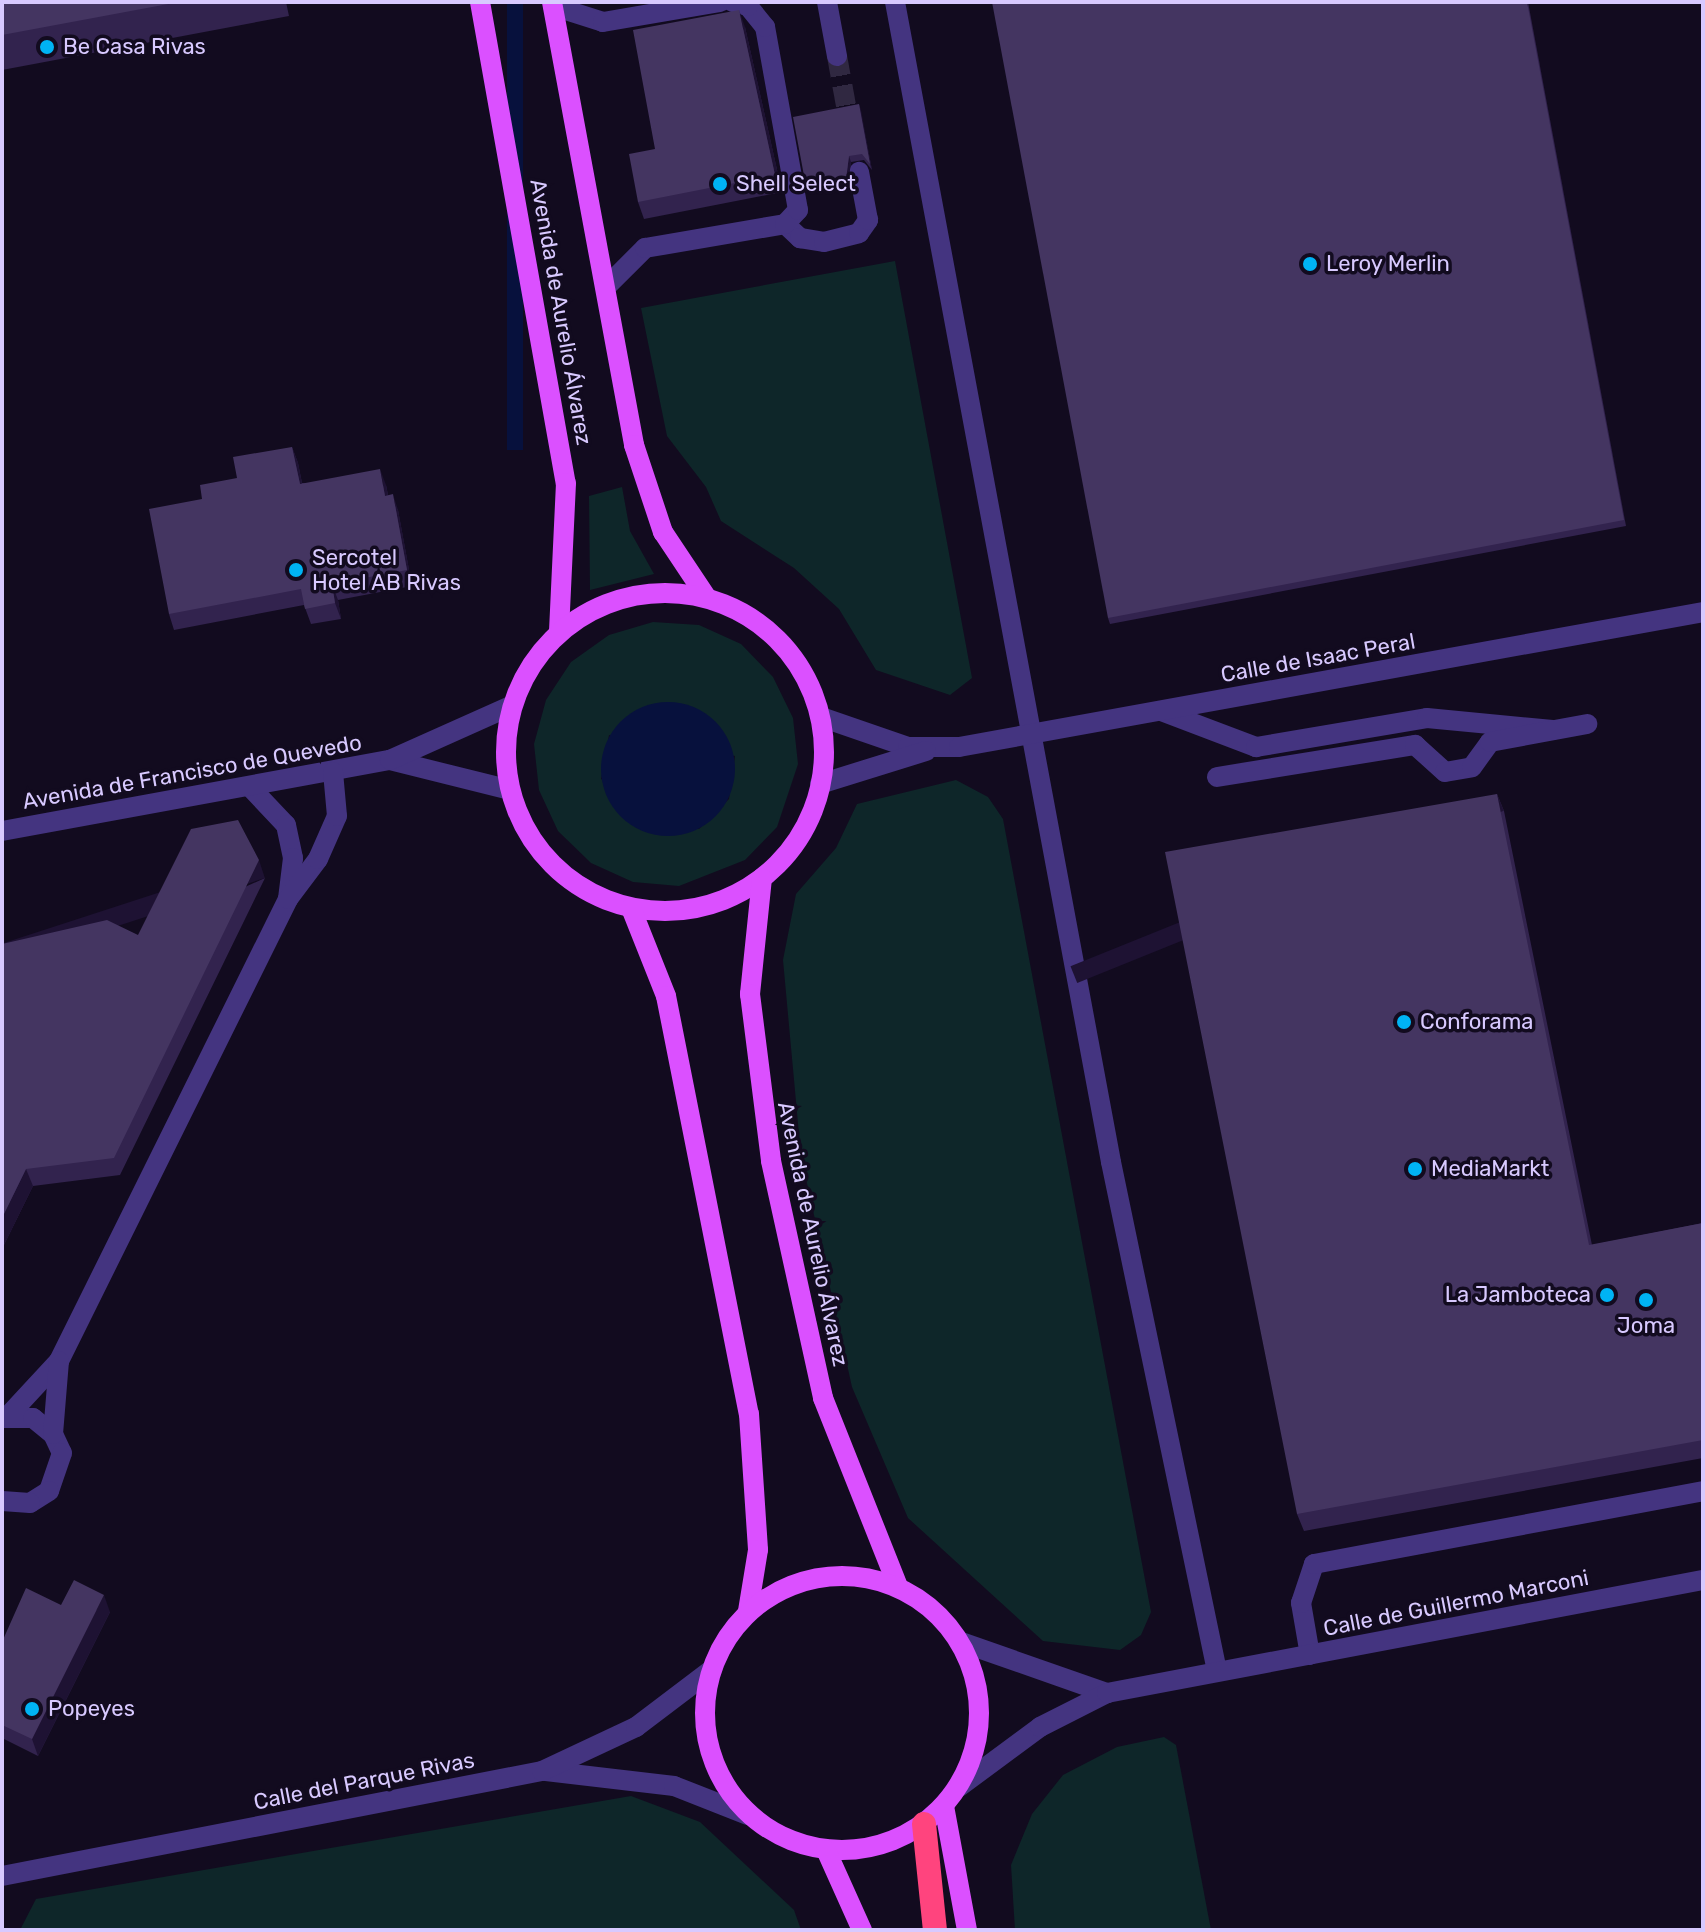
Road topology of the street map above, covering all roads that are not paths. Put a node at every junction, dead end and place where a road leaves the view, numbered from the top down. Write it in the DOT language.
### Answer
graph roads {
  1 [pos="480,2"];
  2 [pos="720,2"];
  3 [pos="827,2"];
  4 [pos="895,2"];
  5 [pos="744,3"];
  6 [pos="552,4"];
  7 [pos="837,56"];
  8 [pos="859,172"];
  9 [pos="785,224"];
  10 [pos="607,286"];
  11 [pos="707,598"];
  12 [pos="1703,612"];
  13 [pos="559,633"];
  14 [pos="511,706"];
  15 [pos="1161,711"];
  16 [pos="821,717"];
  17 [pos="1587,724"];
  18 [pos="1552,730"];
  19 [pos="1034,735"];
  20 [pos="942,747"];
  21 [pos="390,760"];
  22 [pos="333,772"];
  23 [pos="1217,777"];
  24 [pos="820,784"];
  25 [pos="251,788"];
  26 [pos="510,790"];
  27 [pos="2,831"];
  28 [pos="762,878"];
  29 [pos="288,899"];
  30 [pos="631,908"];
  31 [pos="59,1361"];
  32 [pos="5,1417"];
  33 [pos="53,1434"];
  34 [pos="1703,1491"];
  35 [pos="3,1504"];
  36 [pos="1703,1580"];
  37 [pos="898,1586"];
  38 [pos="748,1611"];
  39 [pos="961,1642"];
  40 [pos="1310,1655"];
  41 [pos="711,1670"];
  42 [pos="1217,1671"];
  43 [pos="1107,1693"];
  44 [pos="542,1771"];
  45 [pos="959,1787"];
  46 [pos="944,1806"];
  47 [pos="748,1815"];
  48 [pos="924,1824"];
  49 [pos="826,1850"];
  50 [pos="2,1876"];
  51 [pos="862,1930"];
  52 [pos="935,1930"];
  53 [pos="967,1930"];
  1 -- 13 [label="main road, Avenida de Aurelio Álvarez"];
  2 -- 6 [label="street"];
  3 -- 7 [label="street"];
  4 -- 19 [label="street"];
  5 -- 9 [label="street"];
  6 -- 10 [label="main road"];
  8 -- 9 [label="street"];
  9 -- 10 [label="street"];
  10 -- 11 [label="main road"];
  11 -- 13 [label="main road"];
  11 -- 16 [label="main road"];
  12 -- 15 [label="street, Calle de Isaac Peral"];
  13 -- 14 [label="main road"];
  14 -- 21 [label="street, Avenida de Francisco de Quevedo"];
  14 -- 26 [label="main road"];
  15 -- 18 [label="street"];
  15 -- 19 [label="street, Calle de Isaac Peral"];
  16 -- 20 [label="street, Calle de Isaac Peral"];
  16 -- 24 [label="main road"];
  17 -- 18 [label="street"];
  18 -- 23 [label="street"];
  19 -- 20 [label="street, Calle de Isaac Peral"];
  19 -- 42 [label="street"];
  20 -- 24 [label="street, Calle de Isaac Peral"];
  21 -- 22 [label="street, Avenida de Francisco de Quevedo"];
  21 -- 26 [label="street, Avenida de Francisco de Quevedo"];
  22 -- 25 [label="street, Avenida de Francisco de Quevedo"];
  22 -- 29 [label="street"];
  24 -- 28 [label="main road"];
  25 -- 27 [label="street, Avenida de Francisco de Quevedo"];
  25 -- 29 [label="street"];
  26 -- 30 [label="main road"];
  28 -- 30 [label="main road"];
  28 -- 37 [label="main road, Avenida de Aurelio Álvarez"];
  29 -- 31 [label="street"];
  30 -- 38 [label="main road"];
  31 -- 32 [label="street"];
  31 -- 33 [label="street"];
  32 -- 33 [label="street"];
  33 -- 35 [label="street"];
  34 -- 40 [label="street"];
  36 -- 40 [label="street, Calle de Guillermo Marconi"];
  37 -- 38 [label="main road"];
  37 -- 39 [label="main road"];
  38 -- 41 [label="main road"];
  39 -- 43 [label="street"];
  39 -- 45 [label="main road"];
  40 -- 42 [label="street, Calle de Guillermo Marconi"];
  41 -- 44 [label="street, Calle del Parque Rivas"];
  41 -- 47 [label="main road"];
  42 -- 43 [label="street, Calle de Guillermo Marconi"];
  43 -- 45 [label="street"];
  44 -- 47 [label="street"];
  44 -- 50 [label="street, Calle del Parque Rivas"];
  45 -- 46 [label="main road"];
  46 -- 48 [label="main road"];
  46 -- 53 [label="main road"];
  47 -- 49 [label="main road"];
  48 -- 49 [label="main road"];
  48 -- 52 [label="highway"];
  49 -- 51 [label="main road"];
}
